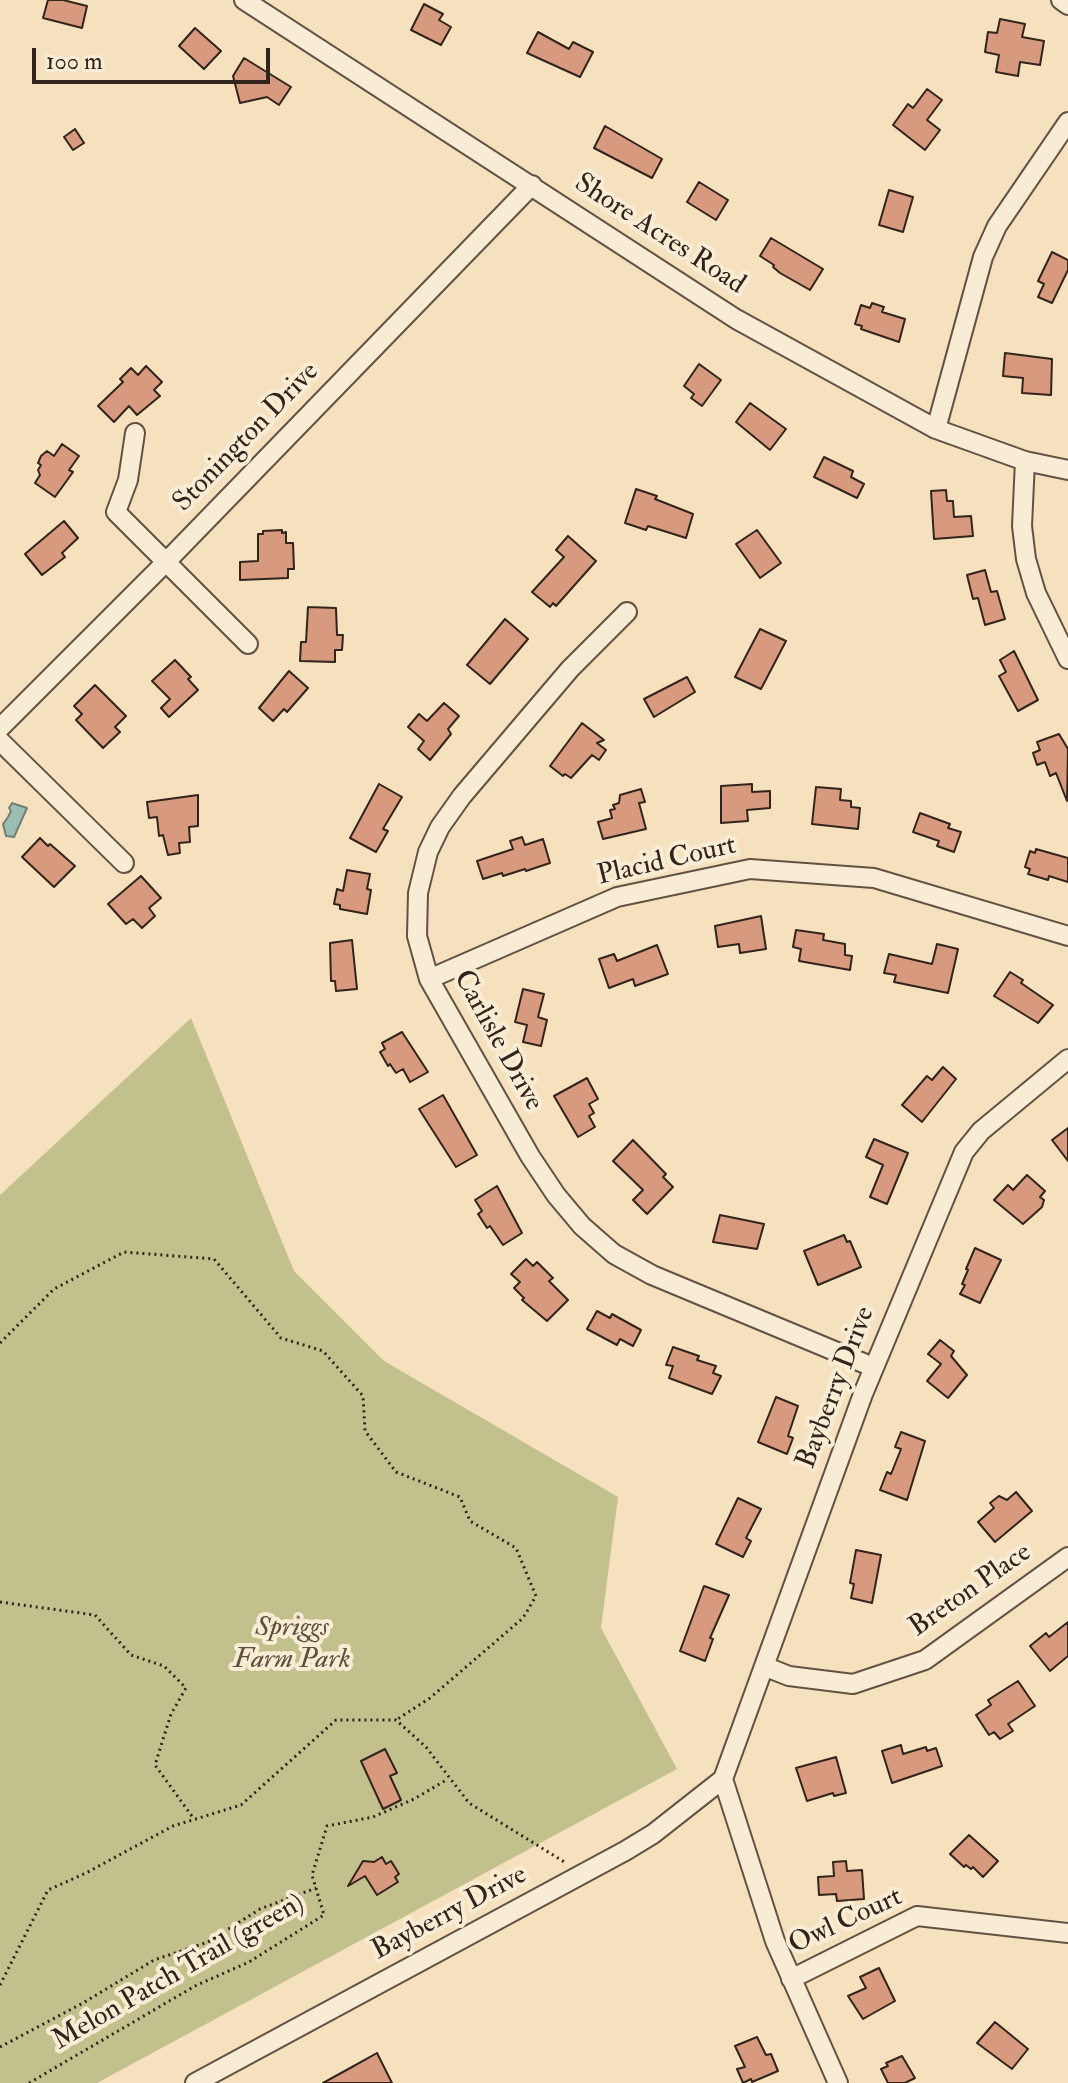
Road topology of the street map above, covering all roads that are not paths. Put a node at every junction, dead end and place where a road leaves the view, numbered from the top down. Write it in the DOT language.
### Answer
graph roads {
  1 [pos="244,0"];
  2 [pos="1061,0"];
  3 [pos="1068,5"];
  4 [pos="1068,122"];
  5 [pos="532,185"];
  6 [pos="936,429"];
  7 [pos="135,433"];
  8 [pos="1025,461"];
  9 [pos="1068,470"];
  10 [pos="166,562"];
  11 [pos="627,612"];
  12 [pos="248,644"];
  13 [pos="1068,659"];
  14 [pos="0,728"];
  15 [pos="0,741"];
  16 [pos="124,863"];
  17 [pos="1068,936"];
  18 [pos="429,979"];
  19 [pos="1068,1059"];
  20 [pos="873,1367"];
  21 [pos="1068,1557"];
  22 [pos="766,1667"];
  23 [pos="723,1779"];
  24 [pos="1068,1933"];
  25 [pos="791,1979"];
  26 [pos="195,2083"];
  27 [pos="838,2083"];
  1 -- 5 [label="street, Shore Acres Road"];
  2 -- 3 [label="street"];
  4 -- 6 [label="street"];
  5 -- 6 [label="street, Shore Acres Road"];
  5 -- 10 [label="street, Stonington Drive"];
  6 -- 8 [label="street, Shore Acres Road"];
  7 -- 10 [label="street"];
  8 -- 9 [label="street, Shore Acres Road"];
  8 -- 13 [label="street"];
  10 -- 12 [label="street"];
  10 -- 14 [label="street, Stonington Drive"];
  11 -- 18 [label="street, Carlisle Drive"];
  15 -- 16 [label="street"];
  17 -- 18 [label="street, Placid Court"];
  18 -- 20 [label="street, Carlisle Drive"];
  19 -- 20 [label="street, Bayberry Drive"];
  20 -- 22 [label="street, Bayberry Drive"];
  21 -- 22 [label="street, Breton Place"];
  22 -- 23 [label="street, Bayberry Drive"];
  23 -- 25 [label="street"];
  23 -- 26 [label="street, Bayberry Drive"];
  24 -- 25 [label="street, Owl Court"];
  25 -- 27 [label="street"];
}
